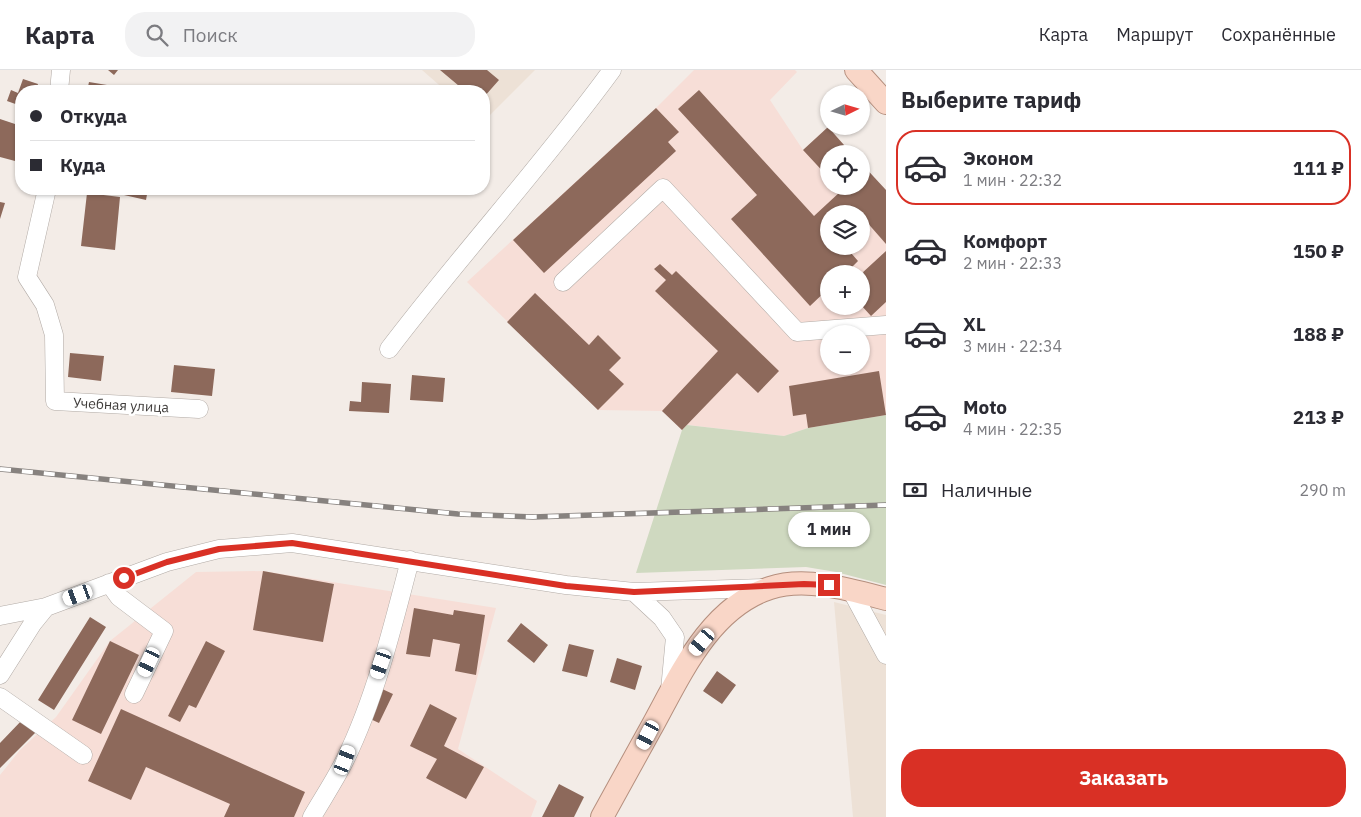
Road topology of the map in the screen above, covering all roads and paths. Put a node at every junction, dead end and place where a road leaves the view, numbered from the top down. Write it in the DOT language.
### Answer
graph roads {
  1 [pos="61,70"];
  2 [pos="612,70"];
  3 [pos="856,70"];
  4 [pos="60,85"];
  5 [pos="886,103"];
  6 [pos="46,195"];
  7 [pos="563,282"];
  8 [pos="886,325"];
  9 [pos="389,349"];
  10 [pos="199,409"];
  11 [pos="410,560"];
  12 [pos="109,583"];
  13 [pos="771,587"];
  14 [pos="851,590"];
  15 [pos="634,592"];
  16 [pos="886,599"];
  17 [pos="46,607"];
  18 [pos="0,616"];
  19 [pos="886,655"];
  20 [pos="0,675"];
  21 [pos="134,694"];
  22 [pos="670,694"];
  23 [pos="0,697"];
  24 [pos="83,755"];
  25 [pos="312,817"];
  26 [pos="602,817"];
  1 -- 4 [label="street"];
  2 -- 9 [label="street"];
  3 -- 5 [label="main road"];
  6 -- 10 [label="street, Учебная улица"];
  7 -- 8 [label="street"];
  11 -- 12 [label="street"];
  11 -- 15 [label="street"];
  11 -- 25 [label="street"];
  12 -- 17 [label="street"];
  12 -- 21 [label="street"];
  13 -- 14 [label="main road"];
  13 -- 15 [label="street"];
  13 -- 22 [label="main road"];
  14 -- 16 [label="main road"];
  14 -- 19 [label="street"];
  15 -- 22 [label="street"];
  17 -- 18 [label="street"];
  17 -- 20 [label="street"];
  22 -- 26 [label="main road"];
  23 -- 24 [label="street"];
}
